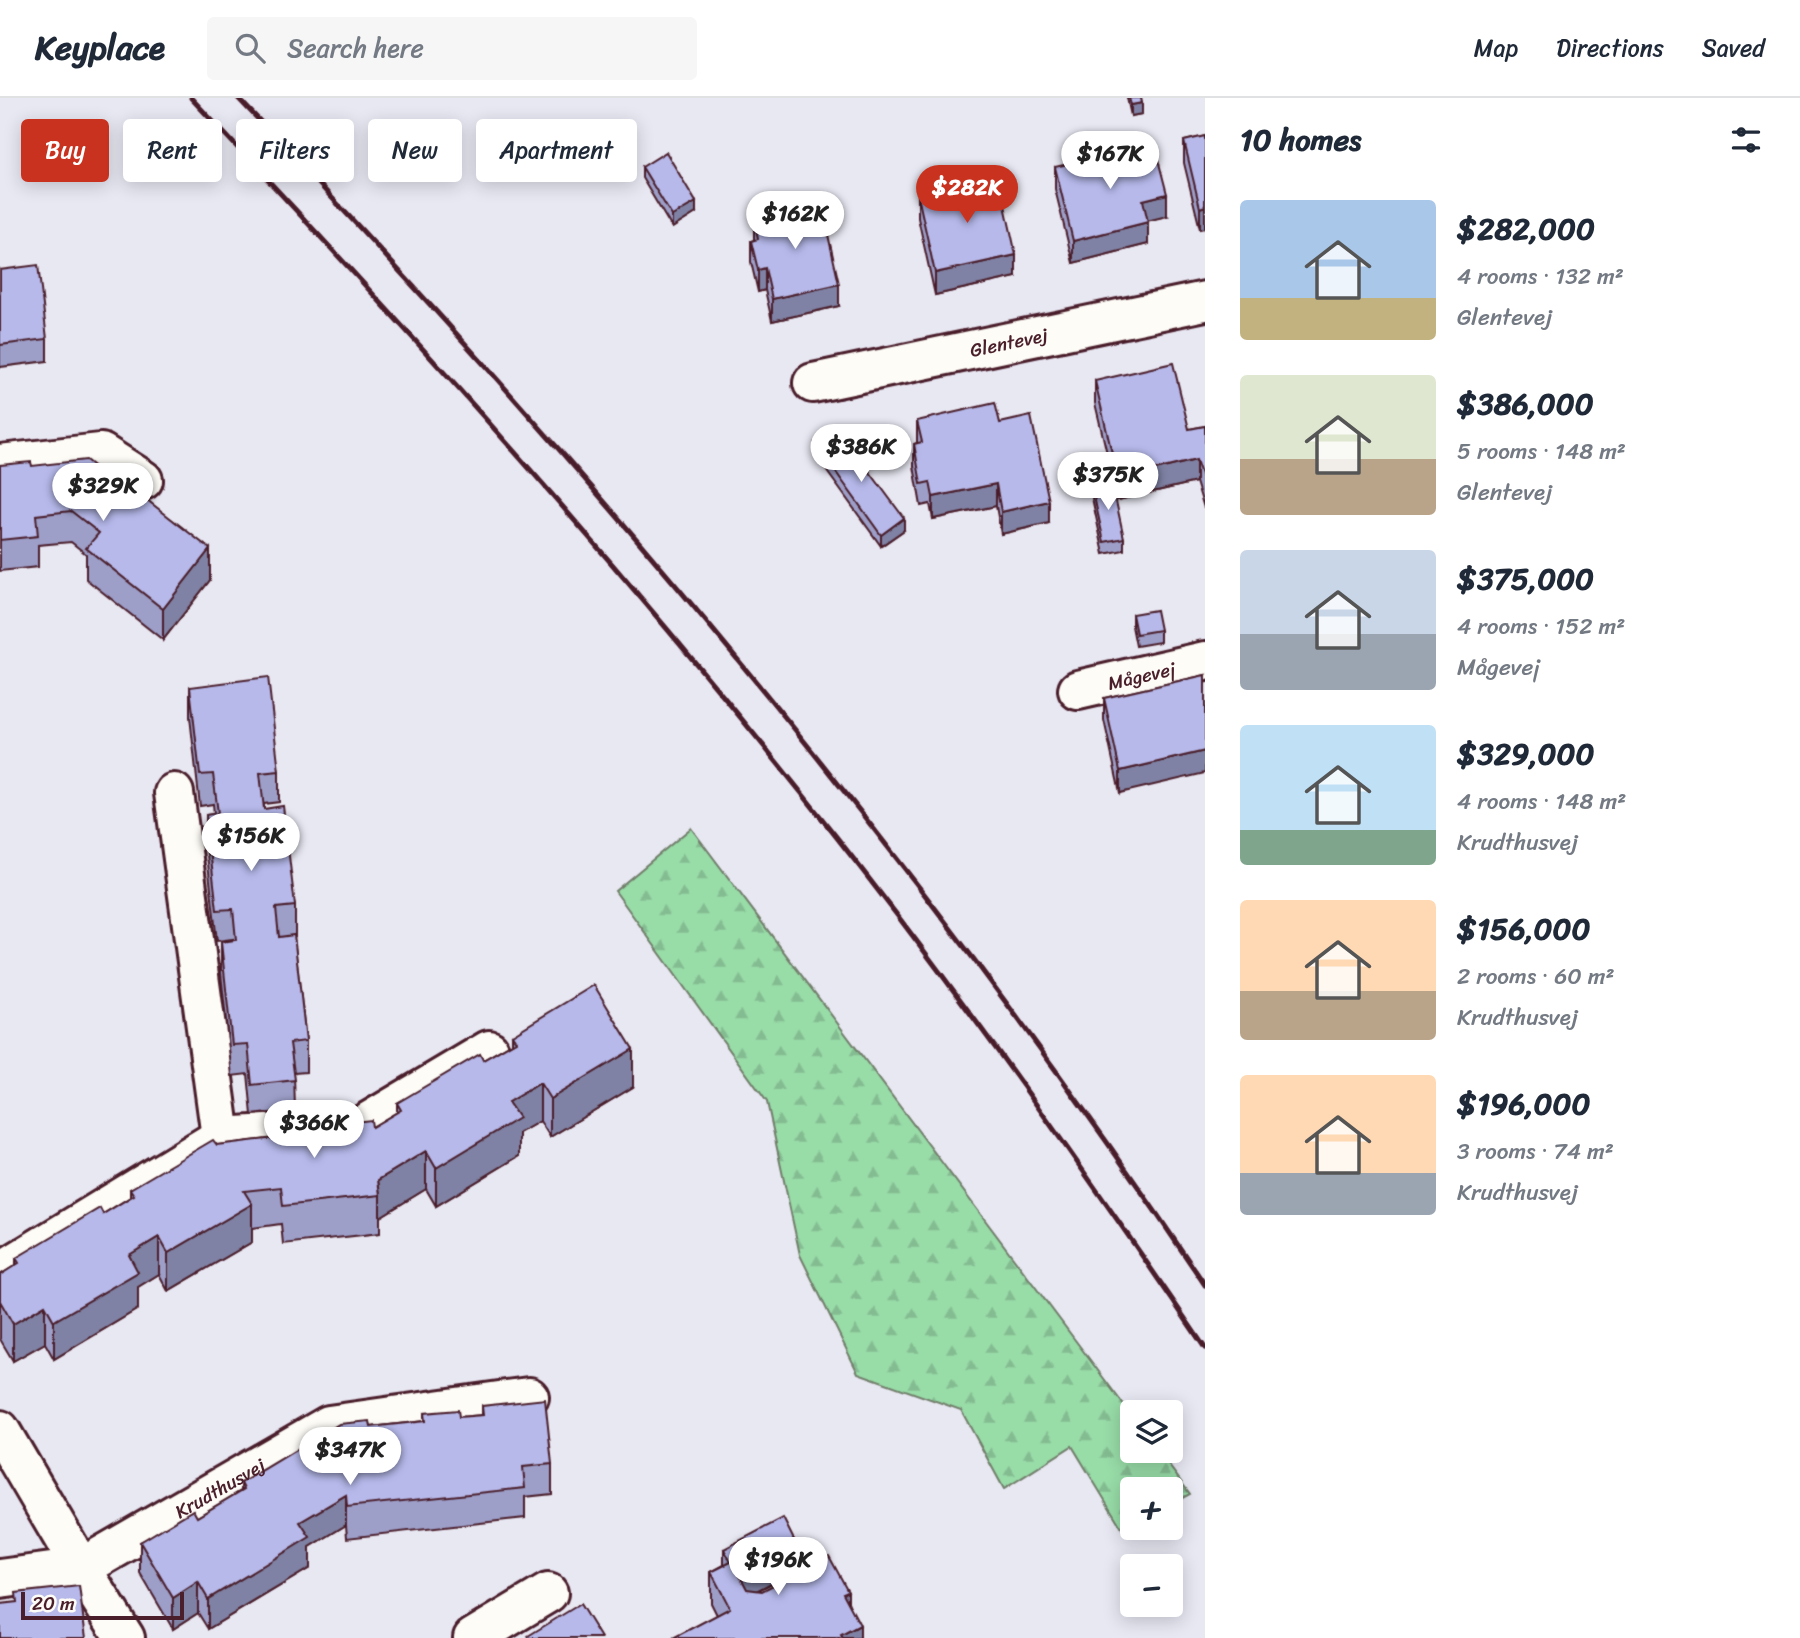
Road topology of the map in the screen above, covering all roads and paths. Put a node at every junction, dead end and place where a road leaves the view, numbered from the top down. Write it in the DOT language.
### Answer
graph roads {
  1 [pos="1205,301"];
  2 [pos="813,383"];
  3 [pos="0,464"];
  4 [pos="143,480"];
  5 [pos="1205,661"];
  6 [pos="1078,690"];
  7 [pos="174,793"];
  8 [pos="489,1051"];
  9 [pos="221,1138"];
  10 [pos="0,1272"];
  11 [pos="529,1396"];
  12 [pos="0,1430"];
  13 [pos="81,1568"];
  14 [pos="0,1579"];
  15 [pos="548,1593"];
  16 [pos="125,1638"];
  17 [pos="473,1638"];
  1 -- 2 [label="street, Glentevej"];
  3 -- 4 [label="street"];
  5 -- 6 [label="street, Mågevej"];
  7 -- 9 [label="street"];
  8 -- 9 [label="street"];
  9 -- 10 [label="street"];
  11 -- 13 [label="street, Krudthusvej"];
  12 -- 13 [label="street"];
  13 -- 14 [label="street, Krudthusvej"];
  13 -- 16 [label="street"];
  15 -- 17 [label="street"];
}
